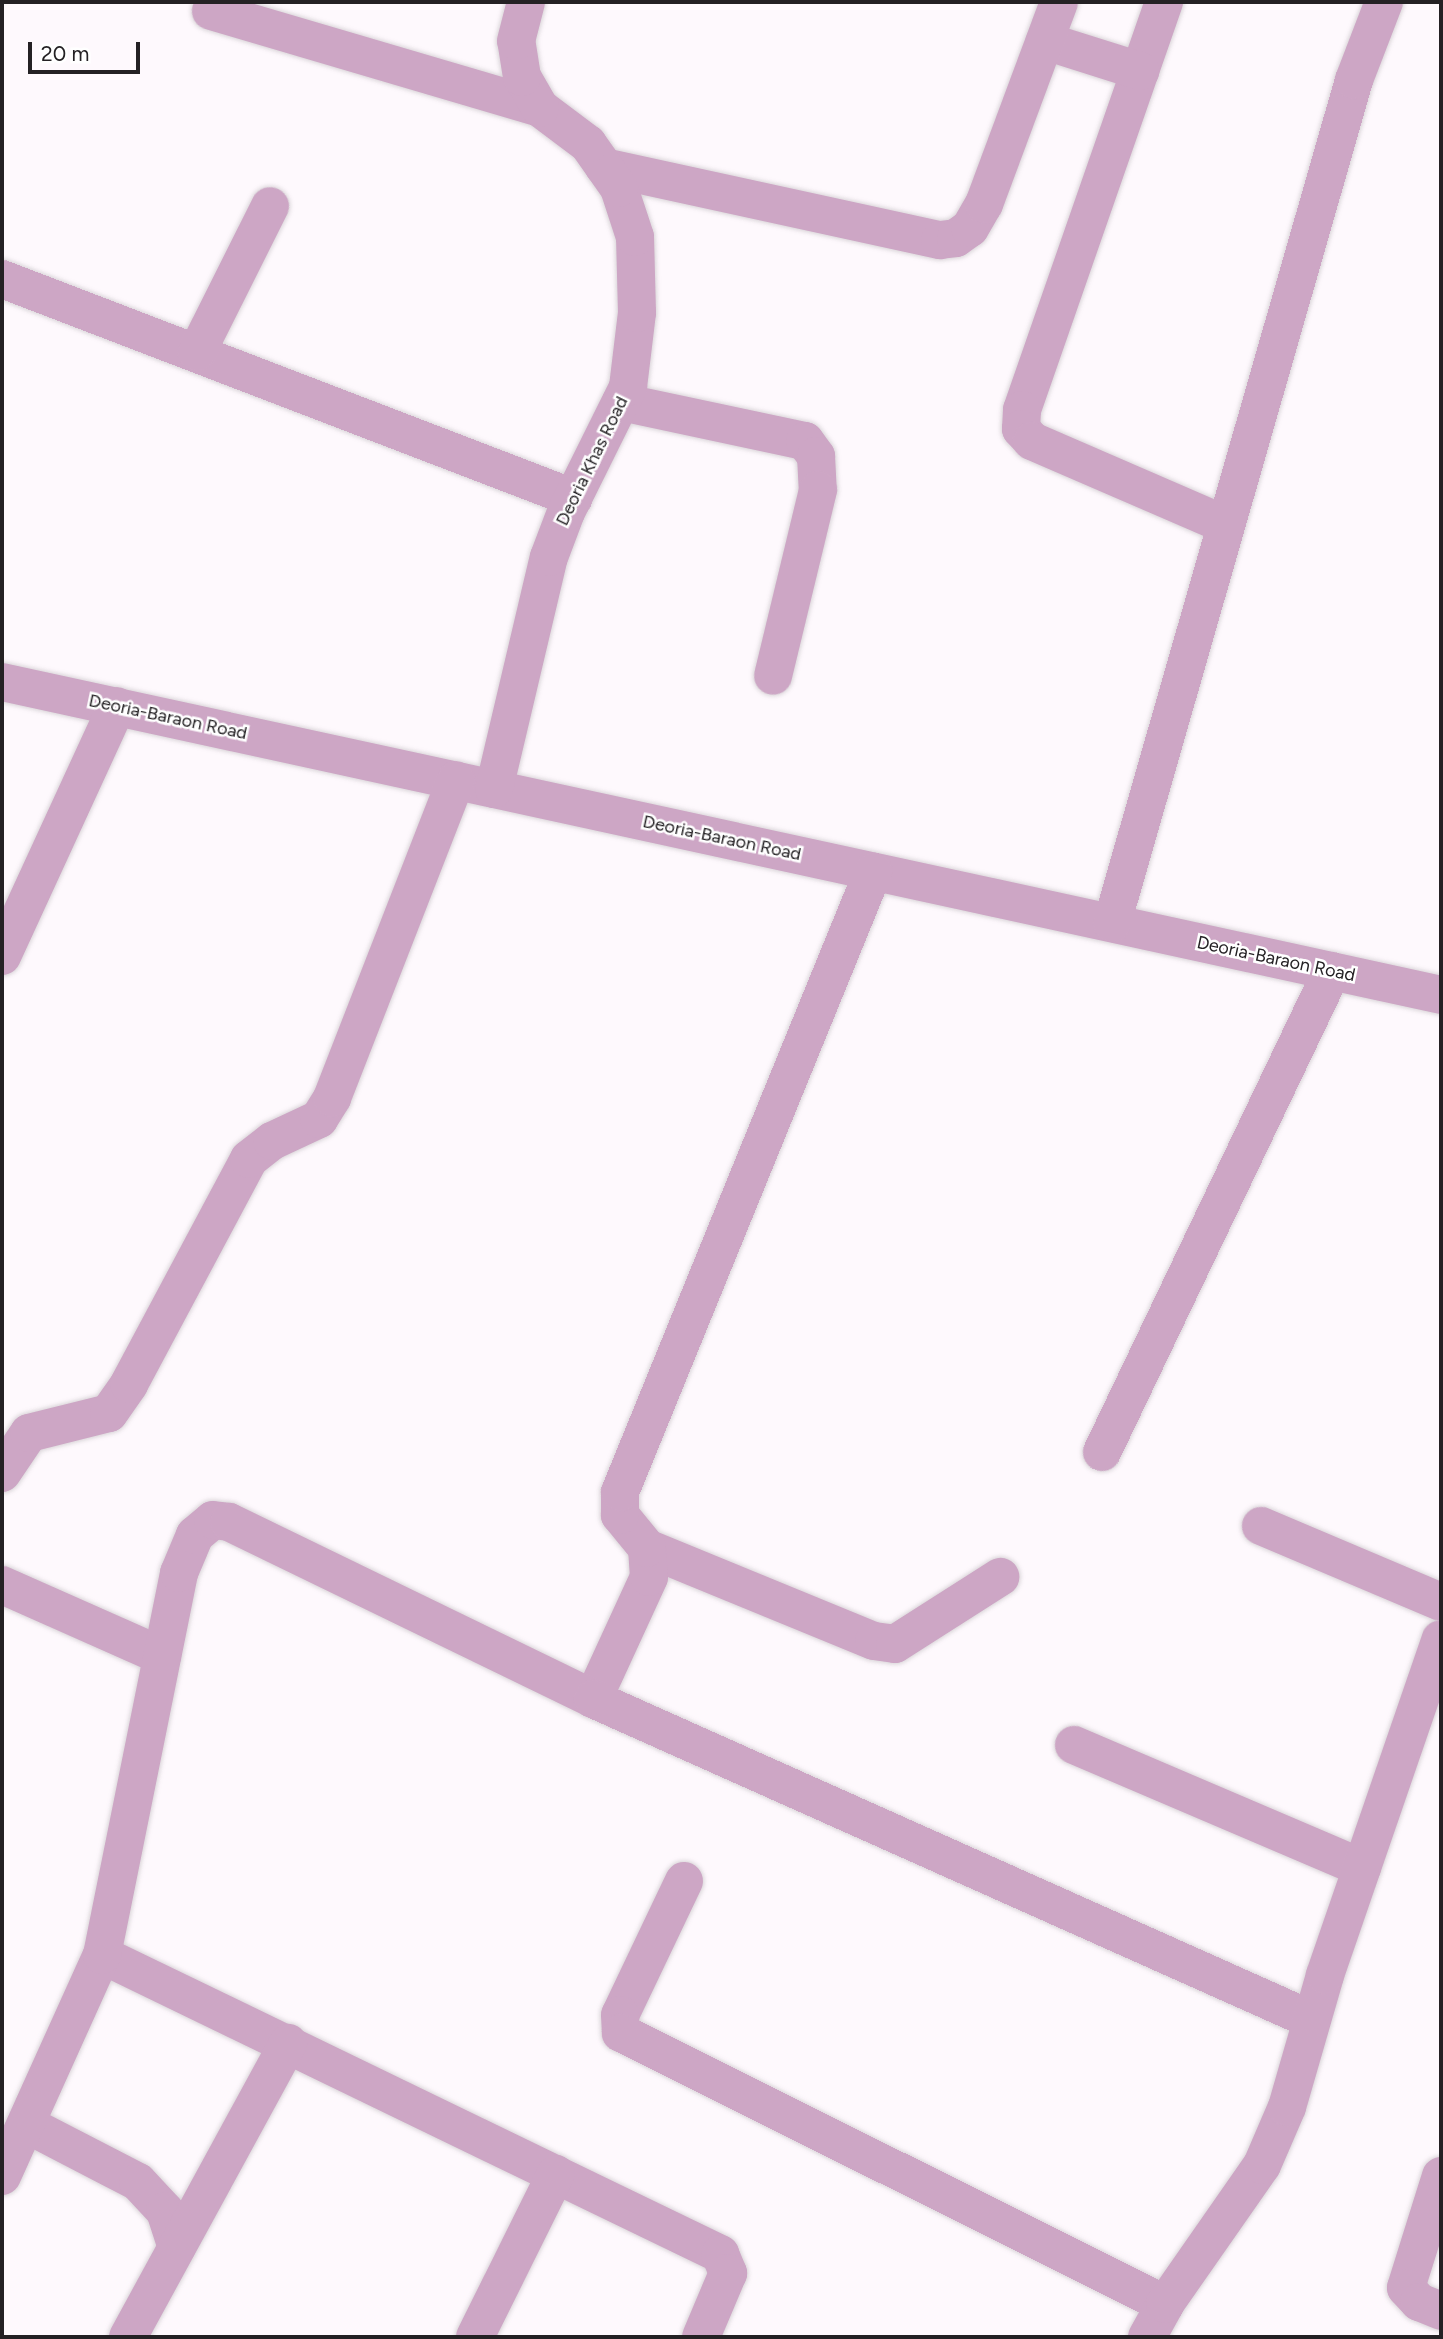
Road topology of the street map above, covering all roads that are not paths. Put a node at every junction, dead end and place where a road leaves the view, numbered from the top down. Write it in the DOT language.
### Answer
graph roads {
  1 [pos="526,2"];
  2 [pos="1059,2"];
  3 [pos="1164,2"];
  4 [pos="1384,2"];
  5 [pos="211,11"];
  6 [pos="1045,41"];
  7 [pos="1140,71"];
  8 [pos="540,108"];
  9 [pos="604,167"];
  10 [pos="270,206"];
  11 [pos="2,279"];
  12 [pos="197,352"];
  13 [pos="621,402"];
  14 [pos="573,499"];
  15 [pos="1226,525"];
  16 [pos="774,676"];
  17 [pos="2,682"];
  18 [pos="117,706"];
  19 [pos="456,780"];
  20 [pos="494,789"];
  21 [pos="873,872"];
  22 [pos="1112,923"];
  23 [pos="2,956"];
  24 [pos="1332,971"];
  25 [pos="1441,995"];
  26 [pos="1102,1452"];
  27 [pos="2,1473"];
  28 [pos="1261,1526"];
  29 [pos="647,1548"];
  30 [pos="1000,1577"];
  31 [pos="2,1585"];
  32 [pos="1441,1602"];
  33 [pos="1441,1639"];
  34 [pos="162,1656"];
  35 [pos="593,1699"];
  36 [pos="1074,1745"];
  37 [pos="1362,1868"];
  38 [pos="684,1881"];
  39 [pos="102,1955"];
  40 [pos="1312,2020"];
  41 [pos="288,2043"];
  42 [pos="26,2124"];
  43 [pos="556,2174"];
  44 [pos="2,2176"];
  45 [pos="1441,2176"];
  46 [pos="177,2247"];
  47 [pos="1165,2304"];
  48 [pos="1441,2311"];
  49 [pos="128,2337"];
  50 [pos="475,2337"];
  51 [pos="701,2337"];
  52 [pos="1147,2337"];
  1 -- 8 [label="street, Deoria Khas Road"];
  2 -- 6 [label="street"];
  3 -- 7 [label="street"];
  4 -- 15 [label="street"];
  5 -- 8 [label="street"];
  6 -- 7 [label="street"];
  6 -- 9 [label="street"];
  7 -- 15 [label="street"];
  8 -- 9 [label="street, Deoria Khas Road"];
  9 -- 13 [label="street, Deoria Khas Road"];
  10 -- 12 [label="street"];
  11 -- 12 [label="street"];
  12 -- 14 [label="street"];
  13 -- 14 [label="street, Deoria Khas Road"];
  13 -- 16 [label="street"];
  14 -- 20 [label="street, Deoria Khas Road"];
  15 -- 22 [label="street"];
  17 -- 18 [label="street, Deoria-Baraon Road"];
  18 -- 19 [label="street, Deoria-Baraon Road"];
  18 -- 23 [label="street"];
  19 -- 20 [label="street, Deoria-Baraon Road"];
  19 -- 27 [label="street"];
  20 -- 21 [label="street, Deoria-Baraon Road"];
  21 -- 22 [label="street, Deoria-Baraon Road"];
  21 -- 29 [label="street"];
  22 -- 24 [label="street, Deoria-Baraon Road"];
  24 -- 25 [label="street, Deoria-Baraon Road"];
  24 -- 26 [label="street"];
  28 -- 32 [label="street"];
  29 -- 30 [label="street"];
  29 -- 35 [label="street"];
  31 -- 34 [label="street"];
  33 -- 37 [label="street"];
  34 -- 35 [label="street"];
  34 -- 39 [label="street"];
  35 -- 40 [label="street"];
  36 -- 37 [label="street"];
  37 -- 40 [label="street"];
  38 -- 47 [label="street"];
  39 -- 41 [label="street"];
  39 -- 42 [label="street"];
  40 -- 47 [label="street"];
  41 -- 43 [label="street"];
  41 -- 46 [label="street"];
  42 -- 44 [label="street"];
  42 -- 46 [label="street"];
  43 -- 50 [label="street"];
  43 -- 51 [label="street"];
  45 -- 48 [label="street"];
  46 -- 49 [label="street"];
  47 -- 52 [label="street"];
}
